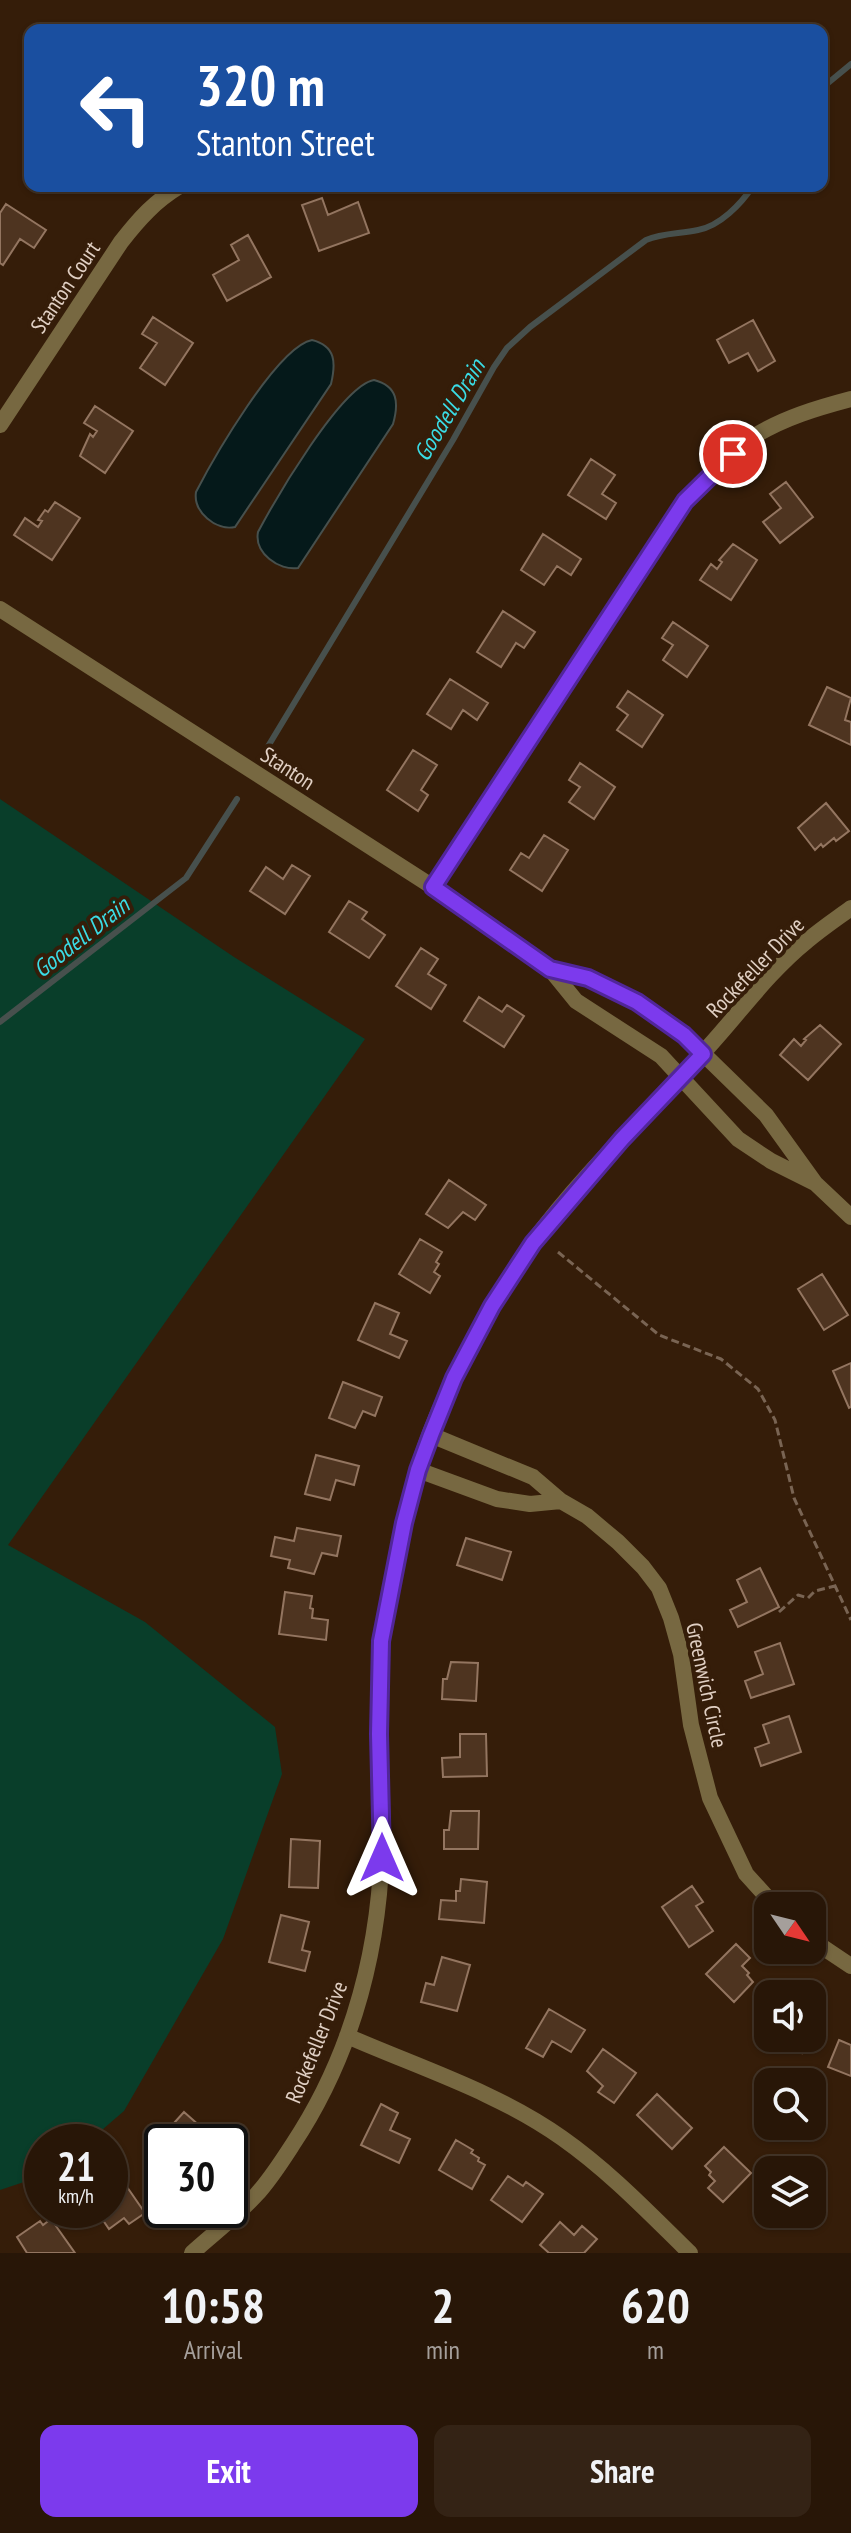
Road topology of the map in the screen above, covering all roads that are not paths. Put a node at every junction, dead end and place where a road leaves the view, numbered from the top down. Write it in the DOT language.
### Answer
graph roads {
  1 [pos="170,192"];
  2 [pos="851,399"];
  3 [pos="0,425"];
  4 [pos="0,609"];
  5 [pos="433,887"];
  6 [pos="851,908"];
  7 [pos="550,969"];
  8 [pos="703,1054"];
  9 [pos="680,1077"];
  10 [pos="815,1183"];
  11 [pos="851,1217"];
  12 [pos="431,1435"];
  13 [pos="418,1470"];
  14 [pos="561,1501"];
  15 [pos="762,1892"];
  16 [pos="826,1949"];
  17 [pos="851,1966"];
  18 [pos="347,2036"];
  19 [pos="192,2253"];
  20 [pos="690,2253"];
  1 -- 3 [label="street, Stanton Court"];
  2 -- 5 [label="street"];
  4 -- 5 [label="street, Stanton"];
  5 -- 7 [label="street, Stanton"];
  6 -- 8 [label="street, Rockefeller Drive"];
  7 -- 8 [label="street"];
  7 -- 9 [label="street"];
  8 -- 9 [label="street, Rockefeller Drive"];
  8 -- 10 [label="street"];
  9 -- 10 [label="street"];
  9 -- 12 [label="street, Rockefeller Drive"];
  10 -- 11 [label="street"];
  12 -- 13 [label="street, Rockefeller Drive"];
  12 -- 14 [label="street, Greenwich Circle"];
  13 -- 14 [label="street"];
  13 -- 18 [label="street, Rockefeller Drive"];
  14 -- 15 [label="street, Greenwich Circle"];
  16 -- 17 [label="street"];
  18 -- 19 [label="street, Rockefeller Drive"];
  18 -- 20 [label="street"];
}
